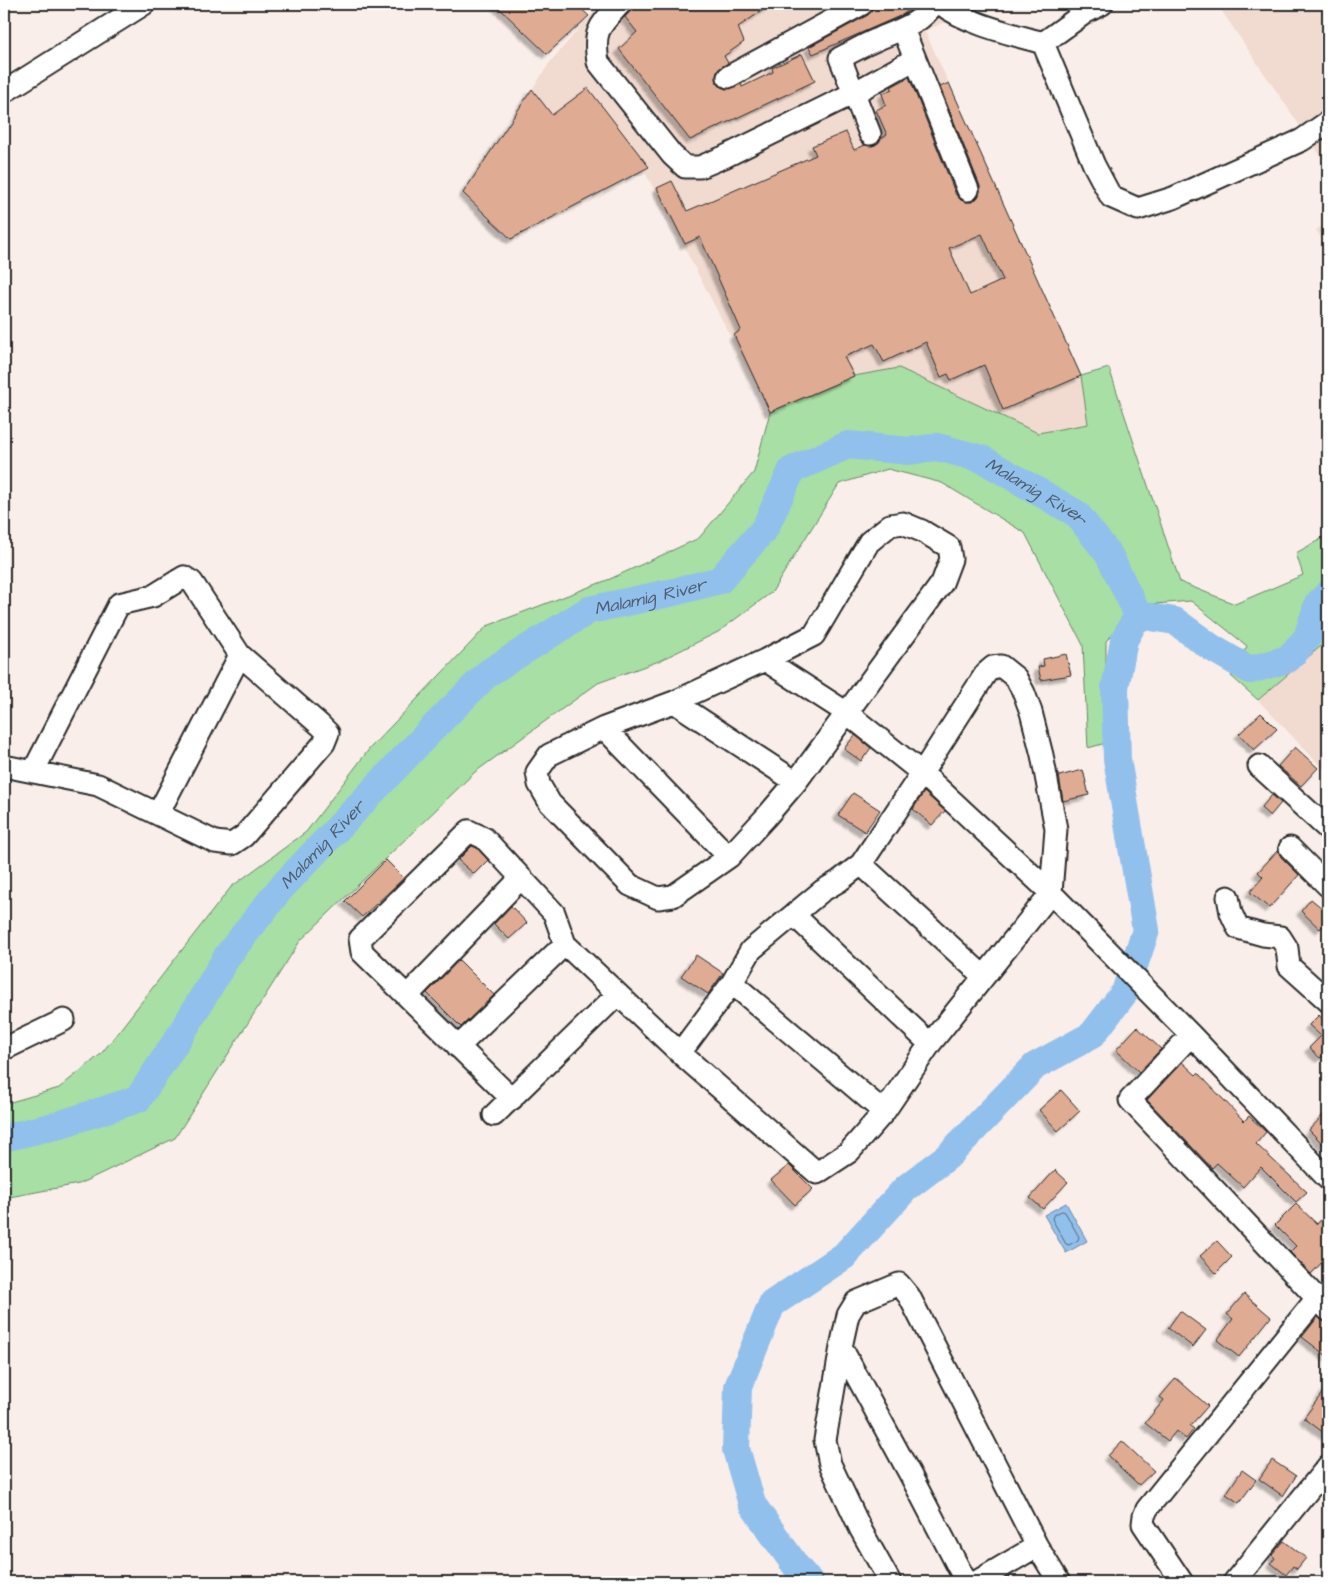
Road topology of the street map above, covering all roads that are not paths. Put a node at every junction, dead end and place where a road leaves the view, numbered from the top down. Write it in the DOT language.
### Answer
graph roads {
  1 [pos="141,4"];
  2 [pos="620,4"];
  3 [pos="862,4"];
  4 [pos="933,4"];
  5 [pos="941,4"];
  6 [pos="1102,4"];
  7 [pos="903,29"];
  8 [pos="1043,43"];
  9 [pos="915,59"];
  10 [pos="728,77"];
  11 [pos="4,92"];
  12 [pos="854,93"];
  13 [pos="1328,122"];
  14 [pos="870,134"];
  15 [pos="968,190"];
  16 [pos="240,655"];
  17 [pos="765,660"];
  18 [pos="674,702"];
  19 [pos="847,714"];
  20 [pos="604,728"];
  21 [pos="4,766"];
  22 [pos="1258,766"];
  23 [pos="33,772"];
  24 [pos="922,773"];
  25 [pos="796,782"];
  26 [pos="158,814"];
  27 [pos="1328,829"];
  28 [pos="1290,848"];
  29 [pos="729,858"];
  30 [pos="861,864"];
  31 [pos="520,878"];
  32 [pos="1328,886"];
  33 [pos="1051,893"];
  34 [pos="1228,897"];
  35 [pos="794,915"];
  36 [pos="565,944"];
  37 [pos="983,976"];
  38 [pos="732,982"];
  39 [pos="617,995"];
  40 [pos="407,996"];
  41 [pos="1328,1001"];
  42 [pos="64,1020"];
  43 [pos="1191,1035"];
  44 [pos="930,1044"];
  45 [pos="458,1047"];
  46 [pos="4,1049"];
  47 [pos="680,1052"];
  48 [pos="512,1099"];
  49 [pos="884,1112"];
  50 [pos="494,1115"];
  51 [pos="1328,1179"];
  52 [pos="1323,1304"];
  53 [pos="841,1347"];
  54 [pos="1328,1466"];
  55 [pos="1038,1546"];
  56 [pos="890,1582"];
  57 [pos="966,1582"];
  58 [pos="976,1582"];
  59 [pos="1059,1582"];
  60 [pos="1182,1582"];
  61 [pos="1234,1582"];
  1 -- 11 [label="street"];
  2 -- 12 [label="street"];
  3 -- 10 [label="street"];
  4 -- 7 [label="street"];
  5 -- 8 [label="street"];
  6 -- 8 [label="street"];
  7 -- 9 [label="street"];
  7 -- 12 [label="street"];
  8 -- 13 [label="street"];
  9 -- 12 [label="street"];
  9 -- 15 [label="street"];
  12 -- 14 [label="street"];
  16 -- 23 [label="street"];
  16 -- 26 [label="street"];
  16 -- 26 [label="street"];
  17 -- 18 [label="street"];
  17 -- 19 [label="street"];
  17 -- 19 [label="street"];
  18 -- 20 [label="street"];
  18 -- 25 [label="street"];
  19 -- 24 [label="street"];
  19 -- 25 [label="street"];
  20 -- 29 [label="street"];
  20 -- 29 [label="street"];
  21 -- 23 [label="street"];
  22 -- 27 [label="street"];
  23 -- 26 [label="street"];
  24 -- 30 [label="street"];
  24 -- 33 [label="street"];
  24 -- 33 [label="street"];
  25 -- 29 [label="street"];
  28 -- 32 [label="street"];
  30 -- 35 [label="street"];
  30 -- 37 [label="street"];
  31 -- 36 [label="street"];
  31 -- 40 [label="street"];
  31 -- 40 [label="street"];
  33 -- 37 [label="street"];
  33 -- 43 [label="street"];
  34 -- 41 [label="street"];
  35 -- 38 [label="street"];
  35 -- 44 [label="street"];
  36 -- 39 [label="street"];
  36 -- 45 [label="street"];
  37 -- 44 [label="street"];
  38 -- 47 [label="street"];
  38 -- 49 [label="street"];
  39 -- 47 [label="street"];
  39 -- 48 [label="street"];
  40 -- 45 [label="street"];
  42 -- 46 [label="street"];
  43 -- 51 [label="street"];
  43 -- 52 [label="street"];
  44 -- 49 [label="street"];
  45 -- 48 [label="street"];
  47 -- 49 [label="street"];
  48 -- 50 [label="street"];
  52 -- 60 [label="street"];
  53 -- 55 [label="street"];
  53 -- 56 [label="street"];
  53 -- 57 [label="street"];
  54 -- 61 [label="street"];
  55 -- 58 [label="street"];
  55 -- 59 [label="street"];
}
